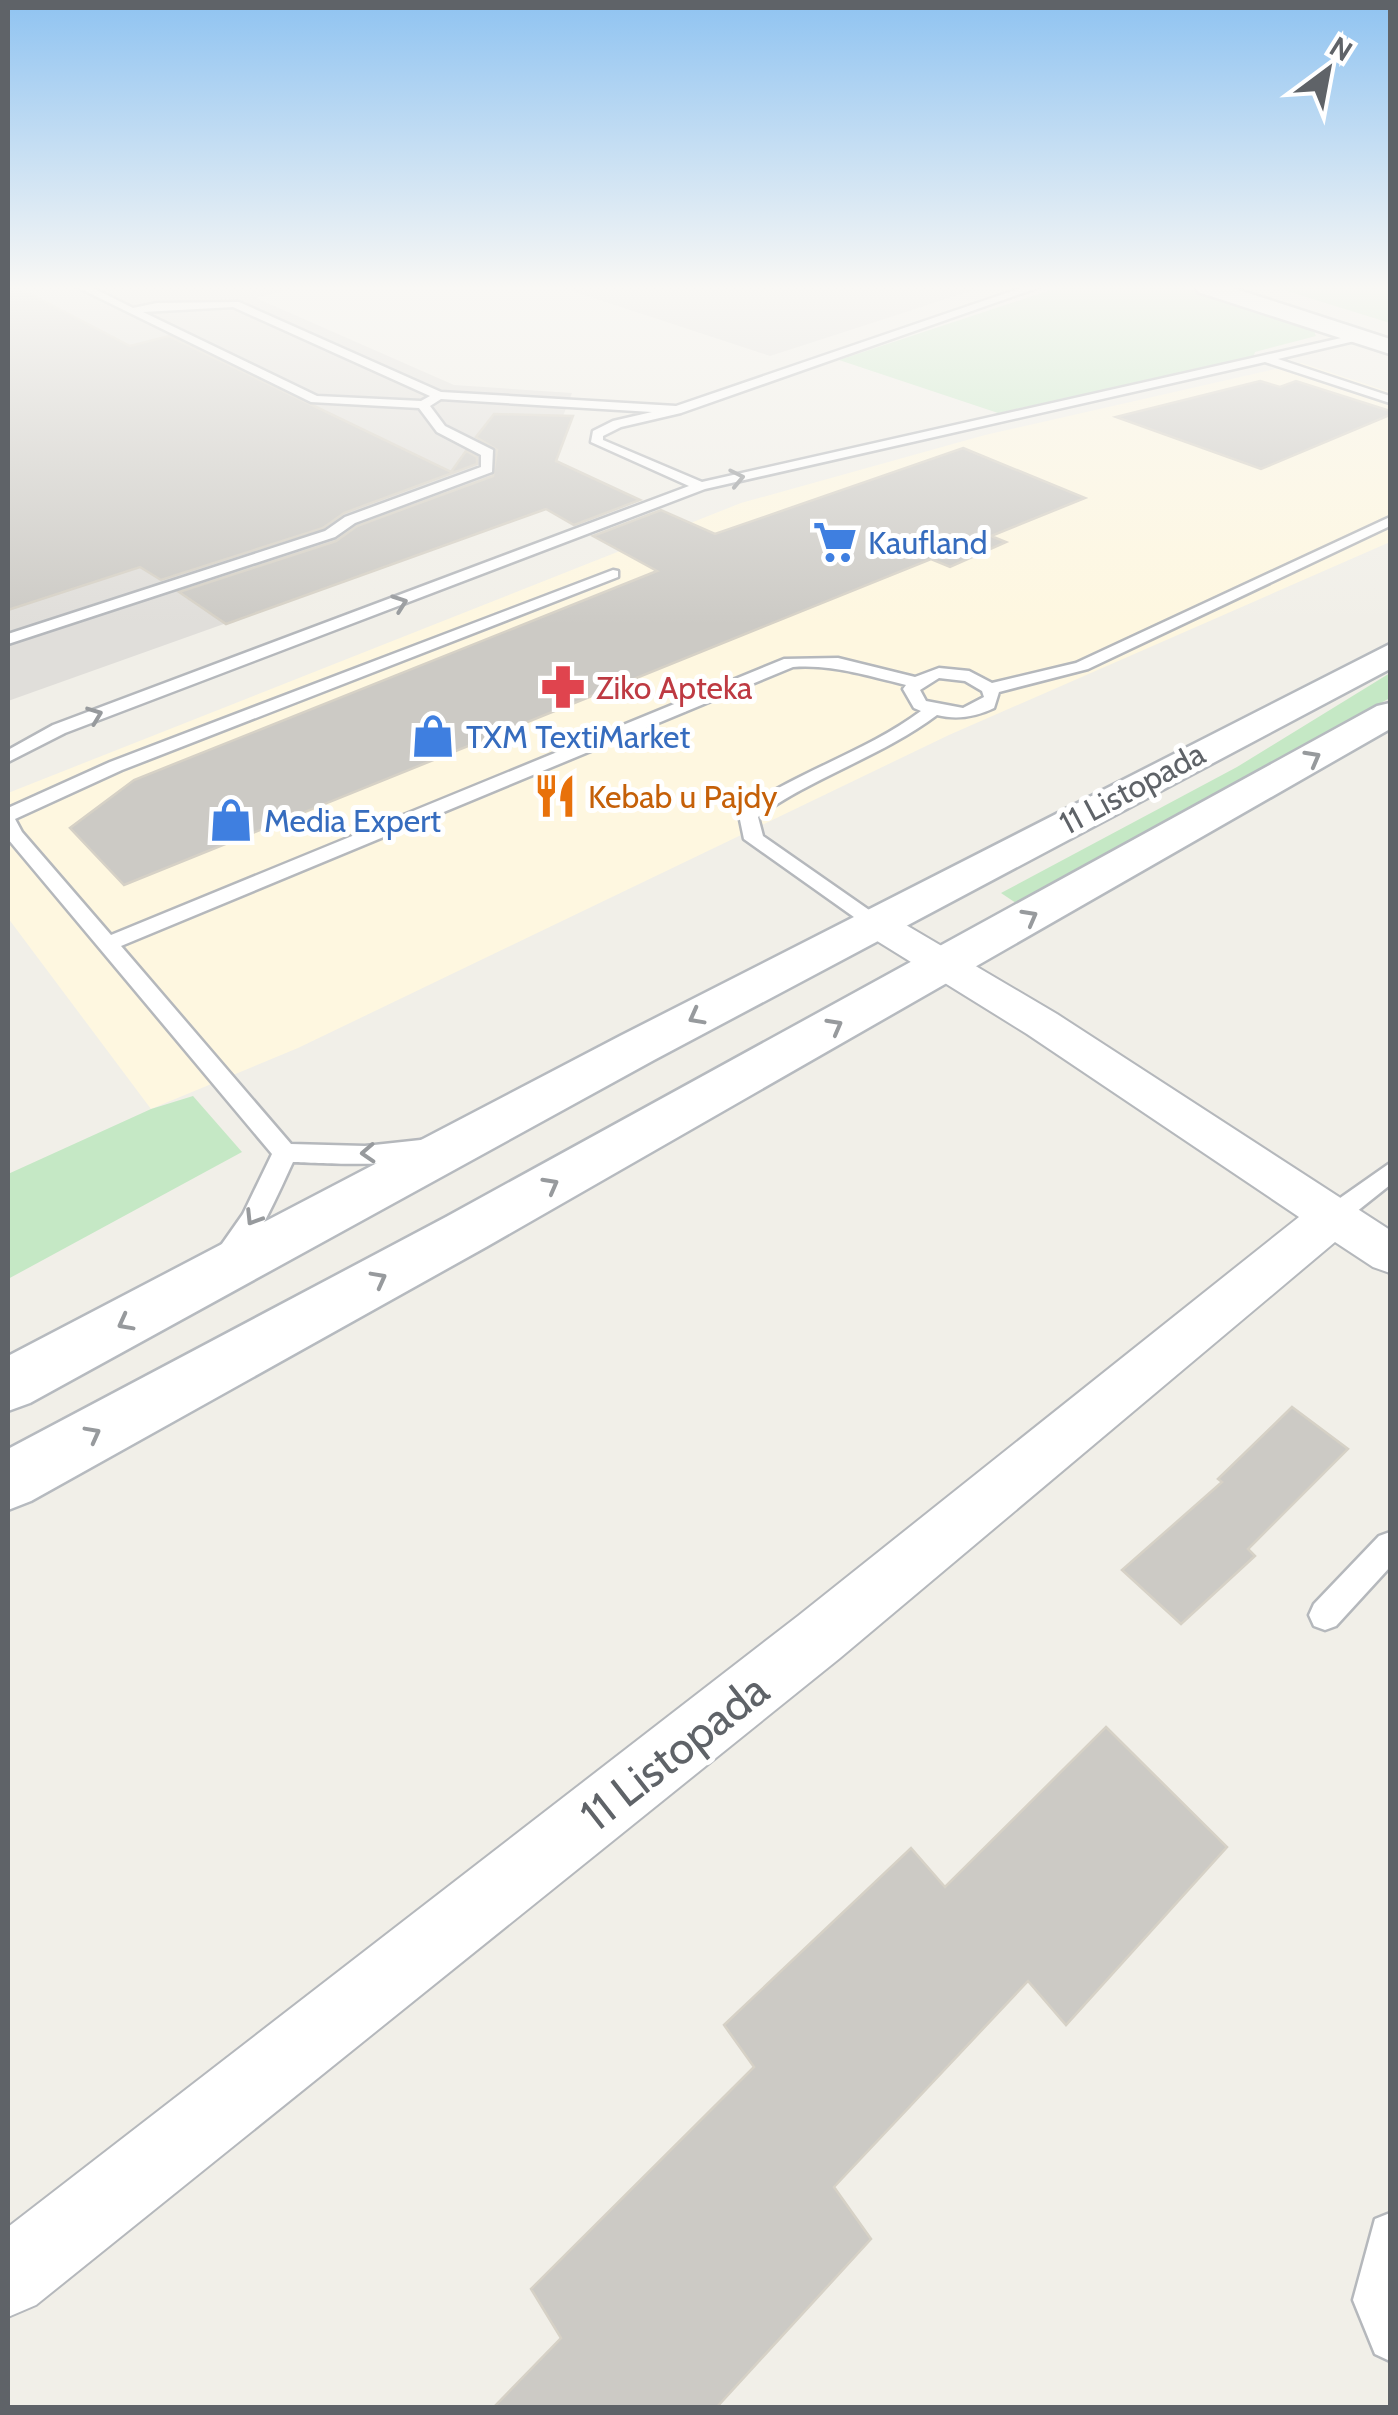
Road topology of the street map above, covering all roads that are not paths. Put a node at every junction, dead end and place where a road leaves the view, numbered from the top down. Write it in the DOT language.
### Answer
graph roads {
  1 [pos="321,400"];
  2 [pos="432,400"];
  3 [pos="514,400"];
  4 [pos="707,400"];
  5 [pos="1091,400"];
  6 [pos="423,405"];
  7 [pos="677,410"];
  8 [pos="701,486"];
  9 [pos="1390,521"];
  10 [pos="612,574"];
  11 [pos="8,639"];
  12 [pos="1390,654"];
  13 [pos="916,682"];
  14 [pos="990,689"];
  15 [pos="933,710"];
  16 [pos="1390,714"];
  17 [pos="8,757"];
  18 [pos="8,818"];
  19 [pos="875,923"];
  20 [pos="108,944"];
  21 [pos="945,965"];
  22 [pos="451,1146"];
  23 [pos="286,1153"];
  24 [pos="1390,1172"];
  25 [pos="1332,1217"];
  26 [pos="1390,1254"];
  27 [pos="211,1278"];
  28 [pos="8,1385"];
  29 [pos="8,1481"];
  30 [pos="1390,1546"];
  31 [pos="1325,1615"];
  32 [pos="1390,2234"];
  33 [pos="8,2277"];
  34 [pos="1390,2339"];
  1 -- 6 [label="lane"];
  2 -- 6 [label="lane"];
  3 -- 7 [label="lane"];
  4 -- 7 [label="lane"];
  8 -- 5 [label="lane, one-way"];
  6 -- 11 [label="lane"];
  7 -- 8 [label="lane"];
  17 -- 8 [label="lane, one-way"];
  9 -- 14 [label="lane"];
  10 -- 18 [label="lane"];
  12 -- 19 [label="main road, 11 Listopada"];
  13 -- 14 [label="lane"];
  13 -- 15 [label="lane"];
  13 -- 20 [label="lane"];
  14 -- 15 [label="lane"];
  15 -- 19 [label="lane"];
  21 -- 16 [label="main road, 11 Listopada, one-way"];
  18 -- 20 [label="lane"];
  19 -- 21 [label="street"];
  19 -- 22 [label="main road, 11 Listopada, one-way"];
  20 -- 23 [label="lane"];
  21 -- 25 [label="street"];
  29 -- 21 [label="main road, 11 Listopada, one-way"];
  22 -- 23 [label="lane, one-way"];
  22 -- 27 [label="main road, 11 Listopada"];
  23 -- 27 [label="lane, one-way"];
  24 -- 25 [label="lane"];
  25 -- 26 [label="street"];
  25 -- 33 [label="street, 11 Listopada"];
  27 -- 28 [label="main road, 11 Listopada, one-way"];
  30 -- 31 [label="lane"];
  32 -- 34 [label="lane"];
}
